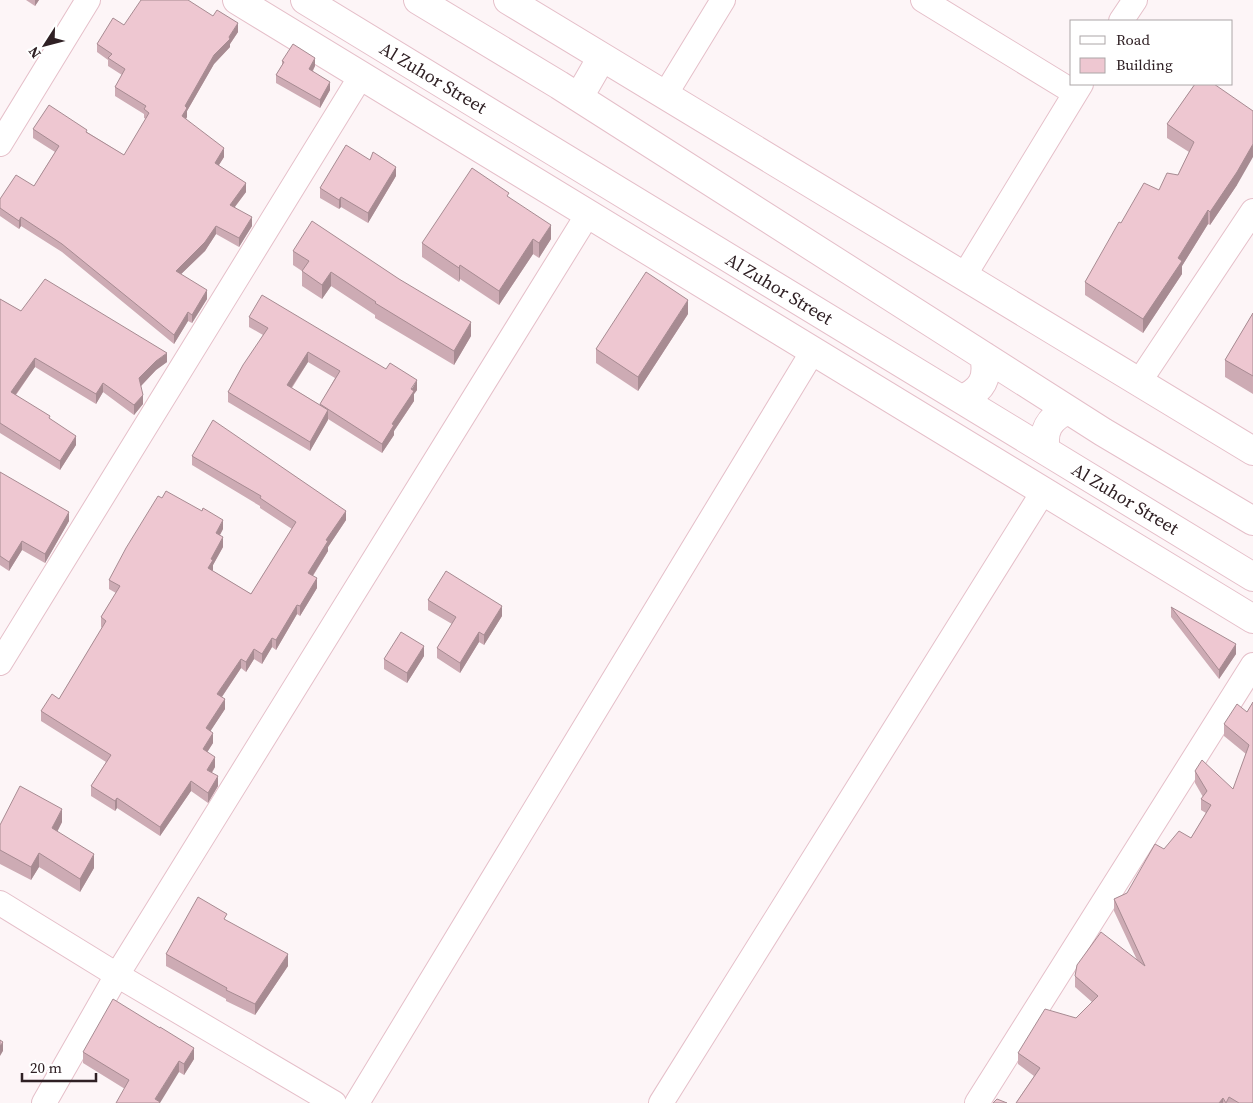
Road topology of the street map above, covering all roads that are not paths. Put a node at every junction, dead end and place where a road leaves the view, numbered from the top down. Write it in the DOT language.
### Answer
graph roads {
  1 [pos="88,0"];
  2 [pos="237,0"];
  3 [pos="305,0"];
  4 [pos="418,0"];
  5 [pos="508,0"];
  6 [pos="723,0"];
  7 [pos="923,0"];
  8 [pos="1135,0"];
  9 [pos="1122,20"];
  10 [pos="602,57"];
  11 [pos="361,76"];
  12 [pos="1070,83"];
  13 [pos="1078,88"];
  14 [pos="665,95"];
  15 [pos="579,98"];
  16 [pos="501,119"];
  17 [pos="0,144"];
  18 [pos="484,150"];
  19 [pos="1253,211"];
  20 [pos="588,214"];
  21 [pos="964,276"];
  22 [pos="813,351"];
  23 [pos="984,356"];
  24 [pos="1139,382"];
  25 [pos="961,399"];
  26 [pos="1068,410"];
  27 [pos="1046,451"];
  28 [pos="1253,451"];
  29 [pos="1043,492"];
  30 [pos="1253,521"];
  31 [pos="1253,577"];
  32 [pos="1253,620"];
  33 [pos="0,663"];
  34 [pos="1253,665"];
  35 [pos="0,904"];
  36 [pos="117,975"];
  37 [pos="44,1103"];
  38 [pos="334,1103"];
  39 [pos="357,1103"];
  40 [pos="661,1103"];
  41 [pos="977,1103"];
  1 -- 17 [label="street"];
  2 -- 11 [label="main road"];
  3 -- 16 [label="main road, Al Zuhor Street"];
  4 -- 15 [label="main road"];
  5 -- 10 [label="main road"];
  6 -- 14 [label="street"];
  7 -- 12 [label="street"];
  8 -- 9 [label="street"];
  10 -- 14 [label="main road"];
  10 -- 15 [label="main road"];
  11 -- 18 [label="main road"];
  11 -- 33 [label="street"];
  13 -- 21 [label="street"];
  14 -- 21 [label="main road"];
  15 -- 23 [label="main road"];
  16 -- 18 [label="main road"];
  16 -- 25 [label="main road, Al Zuhor Street"];
  18 -- 20 [label="main road"];
  19 -- 24 [label="street"];
  20 -- 22 [label="main road"];
  20 -- 36 [label="street"];
  21 -- 24 [label="main road"];
  22 -- 29 [label="main road"];
  22 -- 39 [label="street"];
  23 -- 25 [label="main road"];
  23 -- 26 [label="main road"];
  24 -- 28 [label="main road"];
  25 -- 27 [label="main road, Al Zuhor Street"];
  26 -- 27 [label="main road"];
  26 -- 30 [label="main road"];
  27 -- 31 [label="main road, Al Zuhor Street"];
  29 -- 32 [label="main road"];
  29 -- 40 [label="street"];
  34 -- 41 [label="street"];
  35 -- 36 [label="street"];
  36 -- 37 [label="street"];
  36 -- 38 [label="street"];
}
